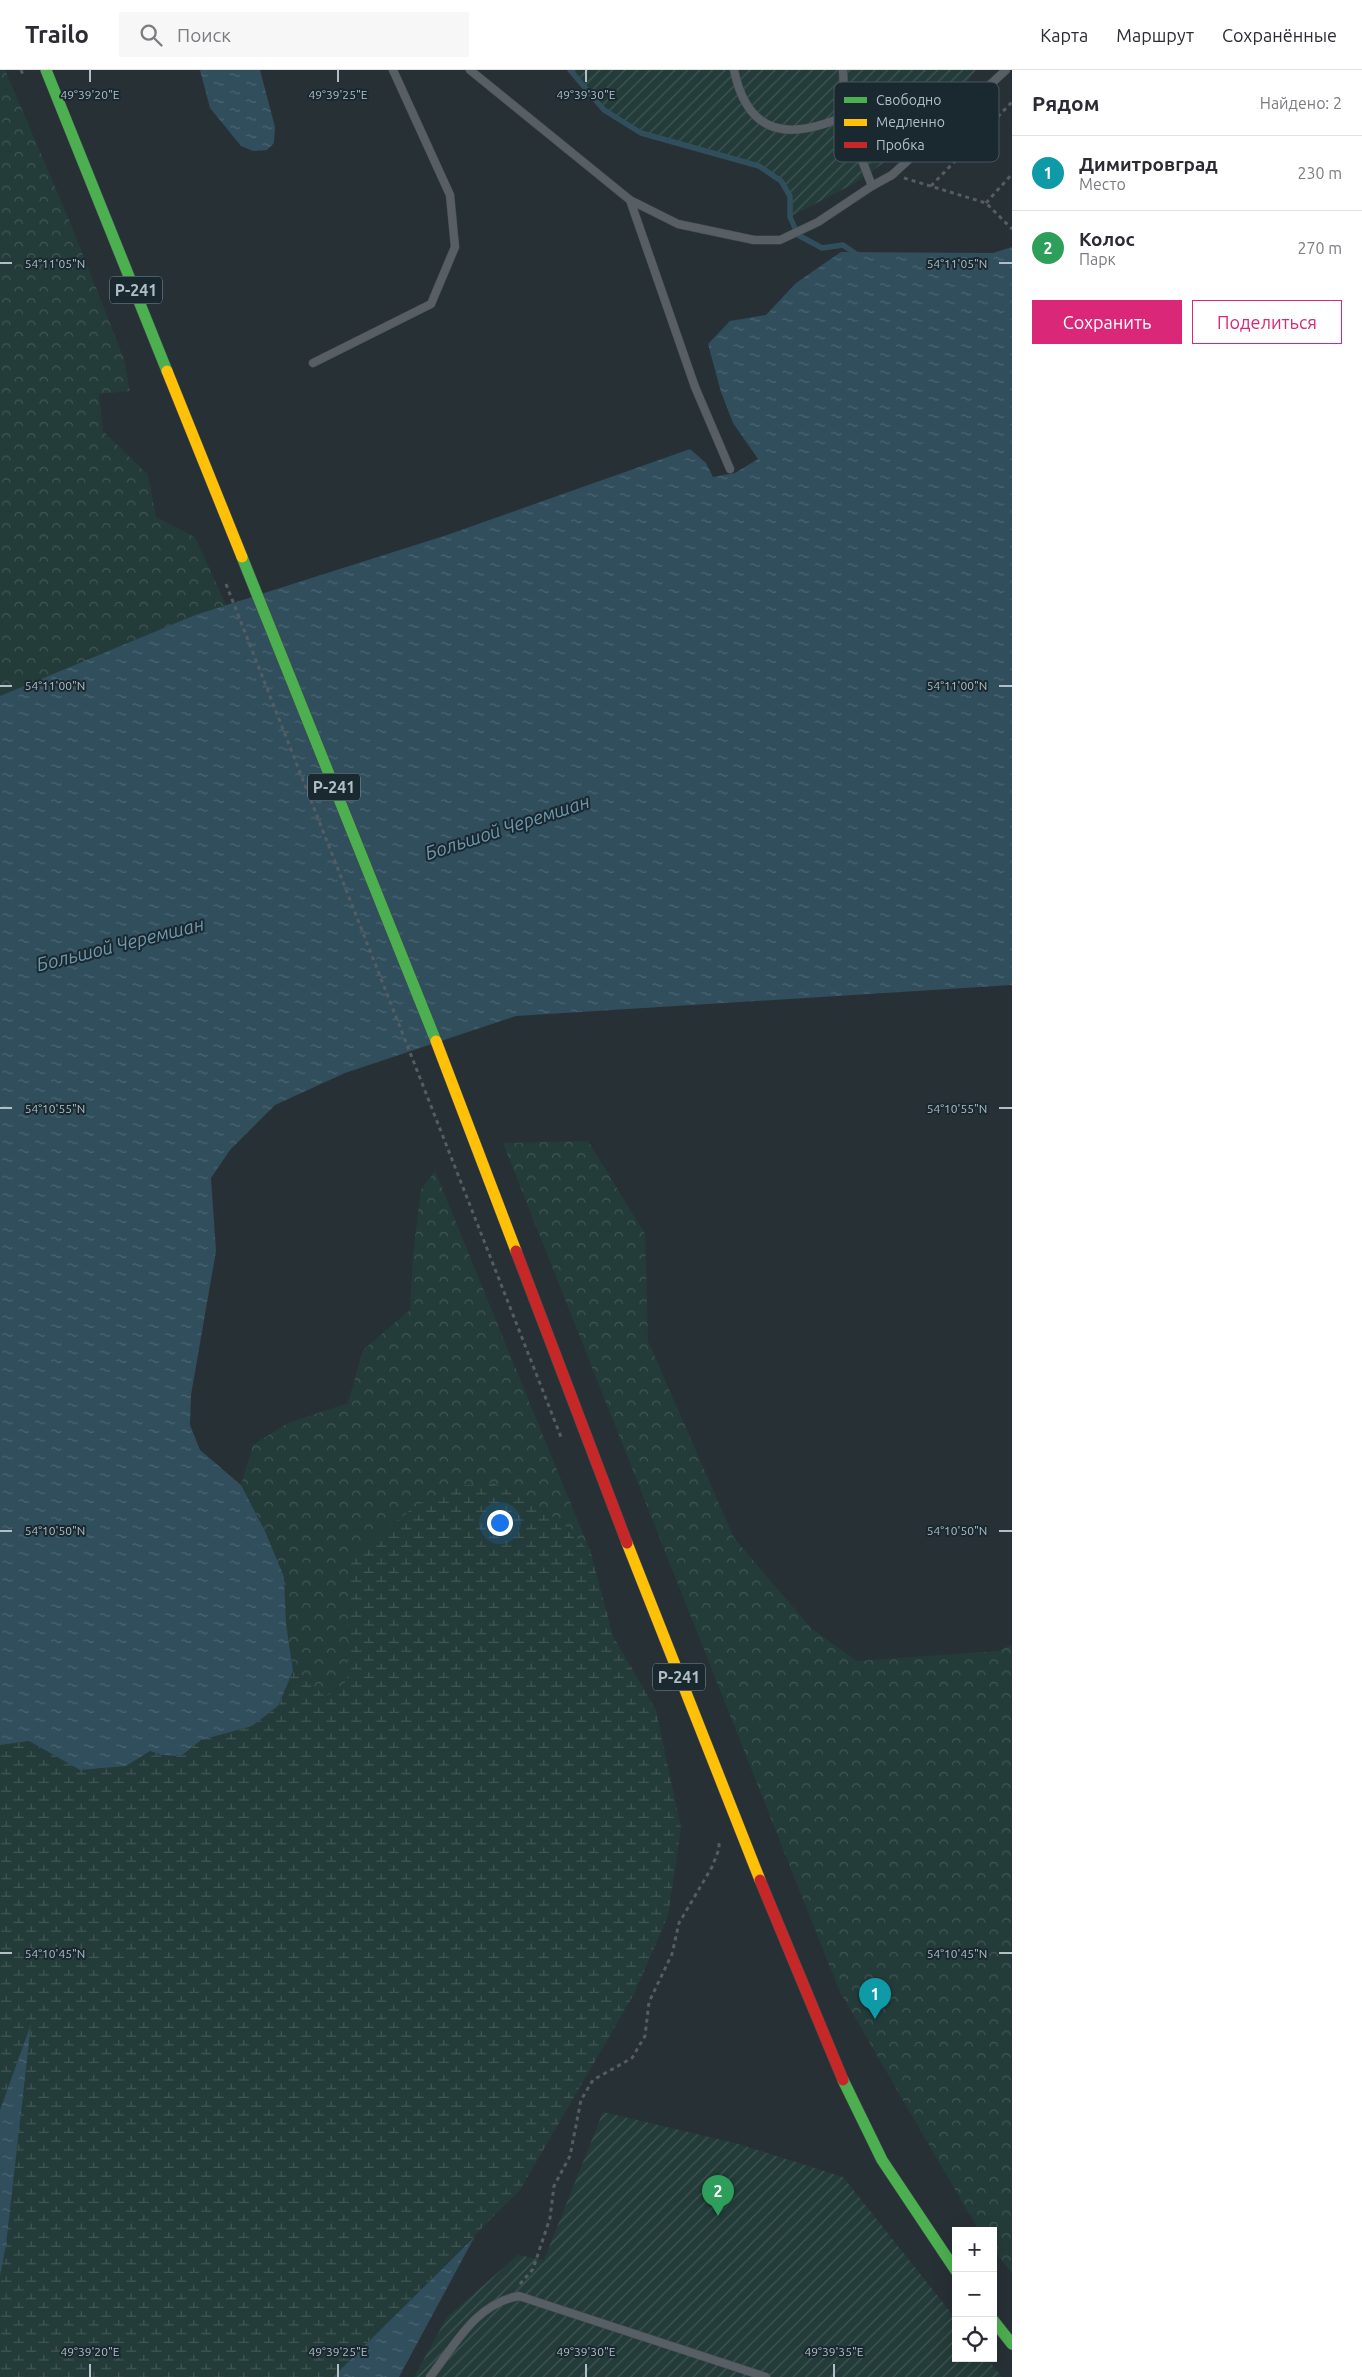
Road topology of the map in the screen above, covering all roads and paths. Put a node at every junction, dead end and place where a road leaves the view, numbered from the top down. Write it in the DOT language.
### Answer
graph roads {
  1 [pos="46,70"];
  2 [pos="393,70"];
  3 [pos="470,70"];
  4 [pos="734,70"];
  5 [pos="1006,70"];
  6 [pos="993,82"];
  7 [pos="1012,102"];
  8 [pos="999,115"];
  9 [pos="834,121"];
  10 [pos="863,162"];
  11 [pos="906,162"];
  12 [pos="954,162"];
  13 [pos="1012,174"];
  14 [pos="892,175"];
  15 [pos="872,186"];
  16 [pos="931,186"];
  17 [pos="630,200"];
  18 [pos="986,203"];
  19 [pos="1012,229"];
  20 [pos="313,363"];
  21 [pos="730,469"];
  22 [pos="225,582"];
  23 [pos="426,1092"];
  24 [pos="720,1833"];
  25 [pos="952,2264"];
  26 [pos="502,2299"];
  27 [pos="997,2325"];
  28 [pos="1012,2344"];
  29 [pos="430,2377"];
  30 [pos="766,2377"];
  1 -- 25 [label="highway, Р-241"];
  2 -- 20 [label="lane"];
  3 -- 17 [label="lane"];
  4 -- 9 [label="lane"];
  5 -- 6 [label="lane"];
  7 -- 8 [label="path"];
  10 -- 15 [label="lane"];
  11 -- 14 [label="lane"];
  12 -- 16 [label="path"];
  13 -- 18 [label="path"];
  14 -- 15 [label="lane"];
  14 -- 16 [label="path"];
  15 -- 17 [label="lane"];
  16 -- 18 [label="path"];
  17 -- 21 [label="lane"];
  18 -- 19 [label="path"];
  22 -- 23 [label="path"];
  24 -- 26 [label="path"];
  26 -- 29 [label="lane"];
  26 -- 30 [label="lane"];
  27 -- 28 [label="highway"];
}
